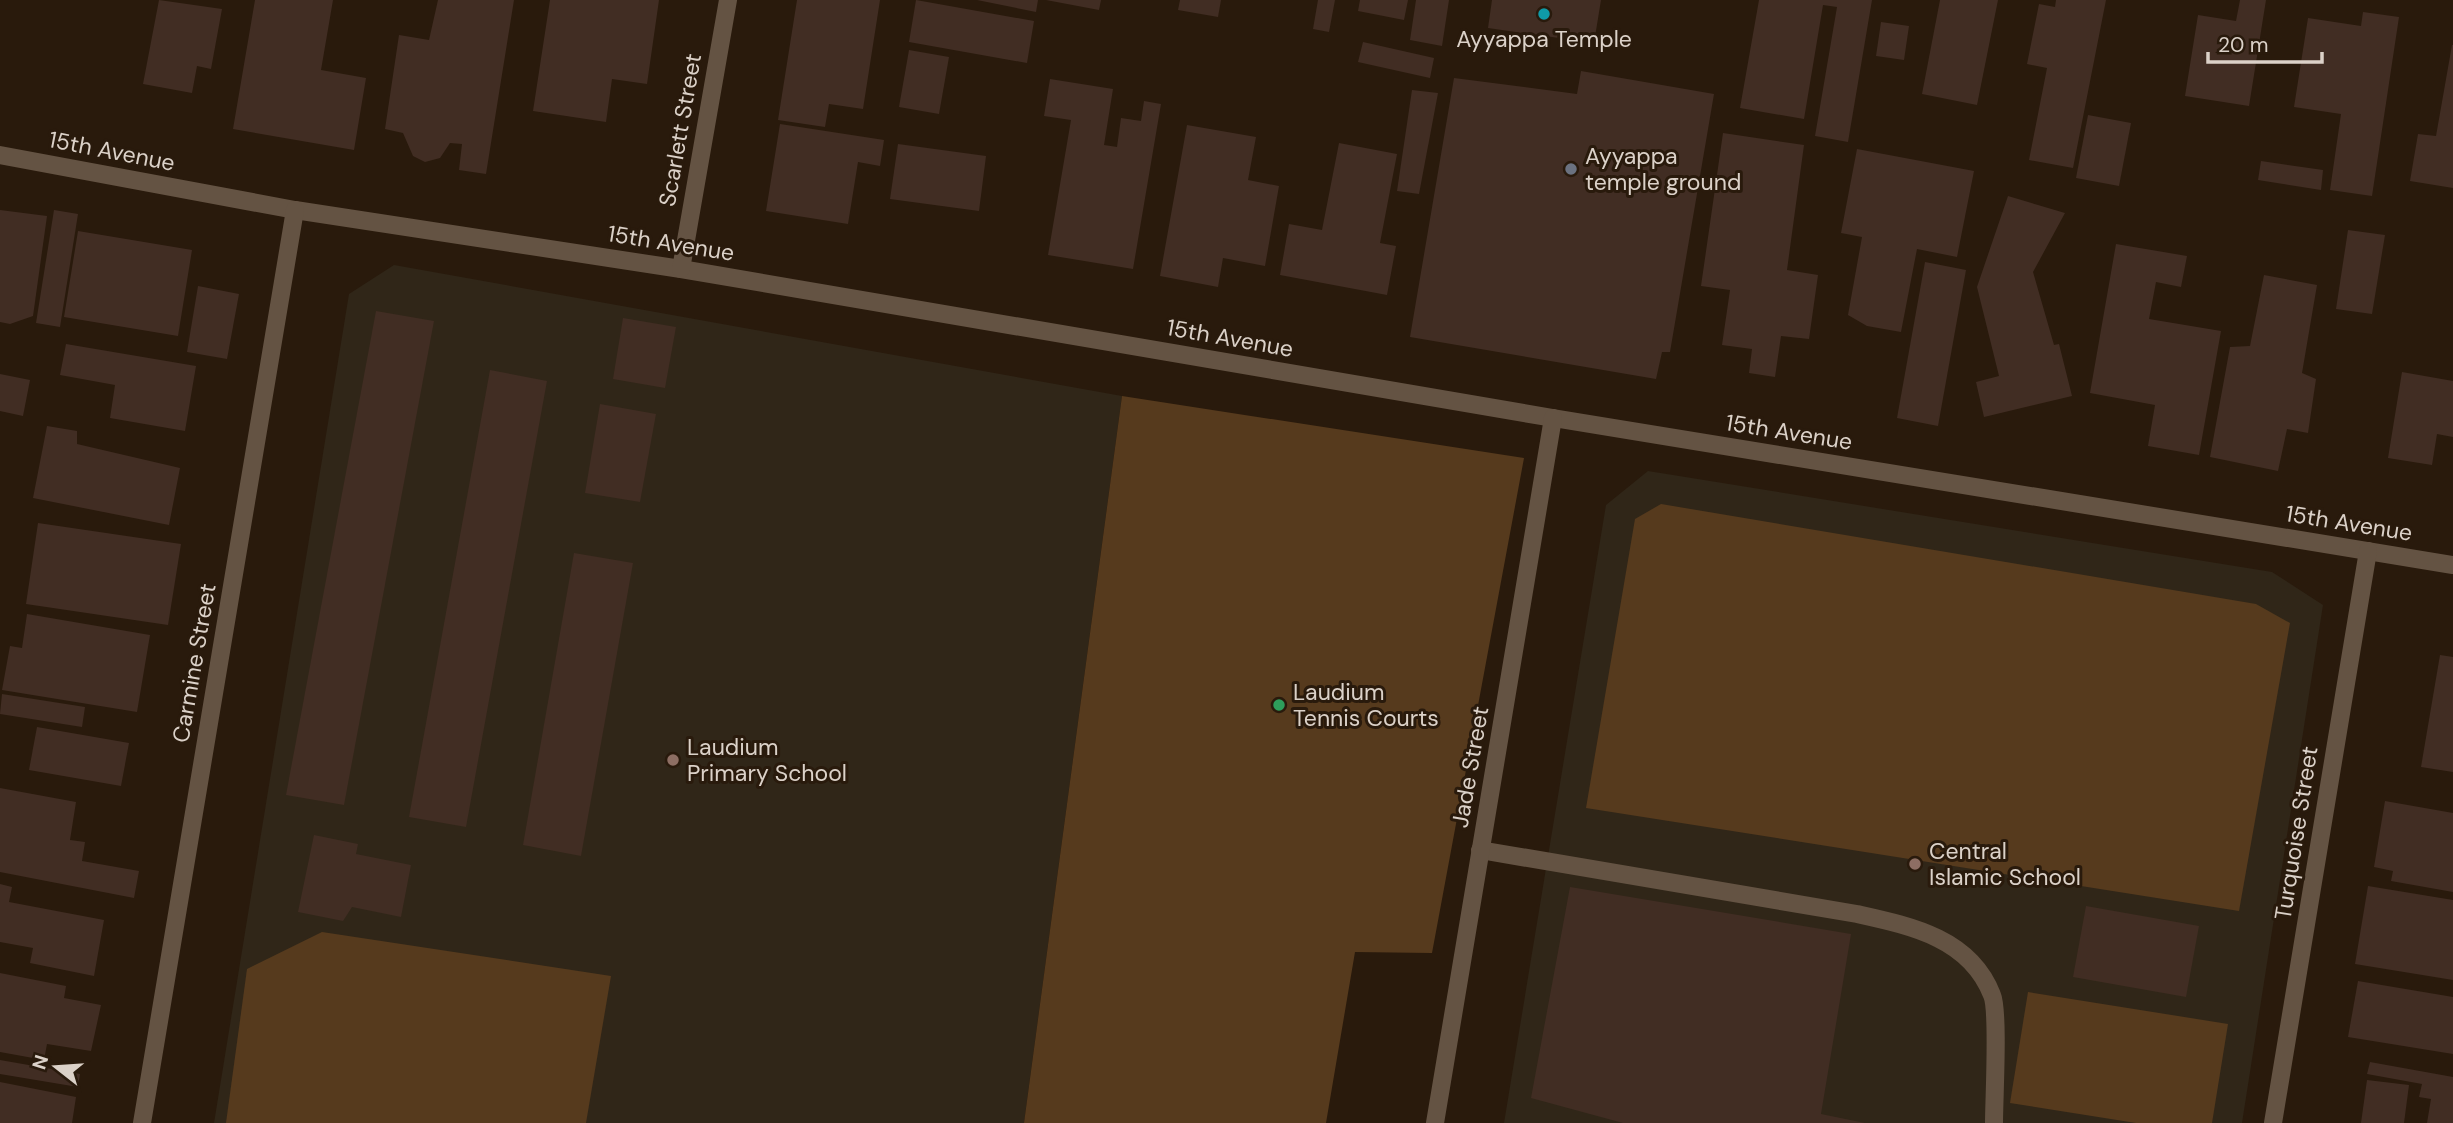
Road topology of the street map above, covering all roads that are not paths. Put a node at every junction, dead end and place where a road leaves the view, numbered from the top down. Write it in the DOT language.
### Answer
graph roads {
  1 [pos="728,0"];
  2 [pos="0,155"];
  3 [pos="295,210"];
  4 [pos="681,269"];
  5 [pos="1553,418"];
  6 [pos="2368,551"];
  7 [pos="2453,565"];
  8 [pos="1480,850"];
  9 [pos="142,1123"];
  10 [pos="1435,1123"];
  11 [pos="1994,1123"];
  12 [pos="2273,1123"];
  1 -- 4 [label="street, Scarlett Street"];
  2 -- 3 [label="street, 15th Avenue"];
  3 -- 4 [label="street, 15th Avenue"];
  3 -- 9 [label="street, Carmine Street"];
  4 -- 5 [label="street, 15th Avenue"];
  5 -- 6 [label="street, 15th Avenue"];
  5 -- 8 [label="street, Jade Street"];
  6 -- 7 [label="street, 15th Avenue"];
  6 -- 12 [label="street, Turquoise Street"];
  8 -- 10 [label="street, Jade Street"];
  8 -- 11 [label="street"];
}
